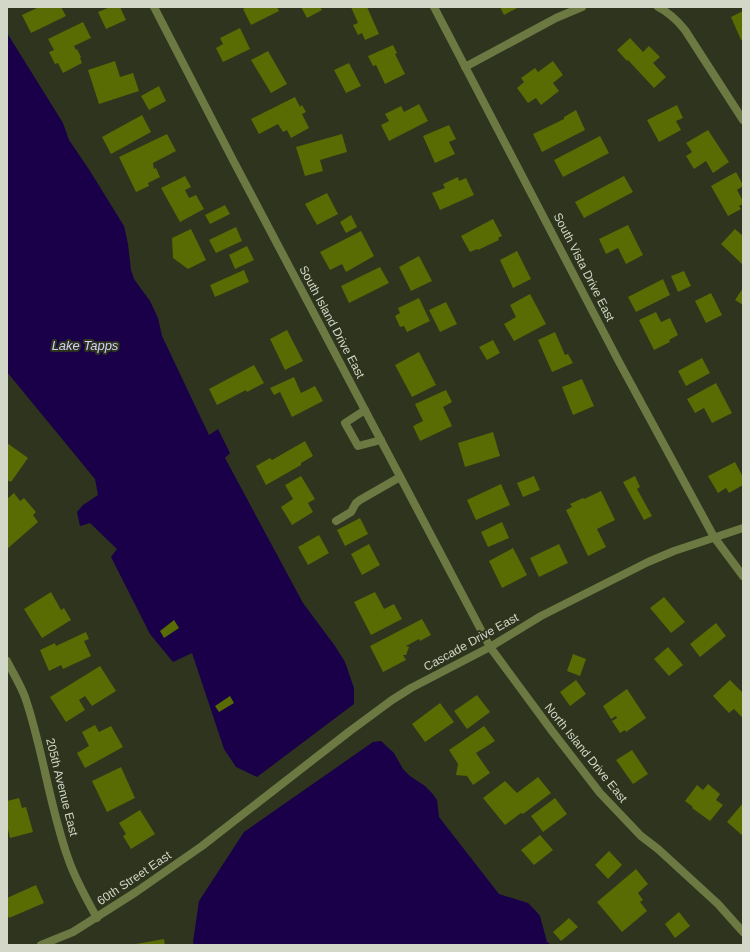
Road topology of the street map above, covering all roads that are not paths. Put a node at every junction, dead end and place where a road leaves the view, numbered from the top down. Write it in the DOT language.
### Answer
graph roads {
  1 [pos="154,7"];
  2 [pos="434,7"];
  3 [pos="582,7"];
  4 [pos="658,7"];
  5 [pos="465,67"];
  6 [pos="743,120"];
  7 [pos="365,410"];
  8 [pos="381,440"];
  9 [pos="400,477"];
  10 [pos="336,522"];
  11 [pos="743,528"];
  12 [pos="714,537"];
  13 [pos="743,576"];
  14 [pos="490,647"];
  15 [pos="7,661"];
  16 [pos="235,820"];
  17 [pos="97,918"];
  18 [pos="743,932"];
  19 [pos="41,945"];
  1 -- 7 [label="street, South Island Drive East"];
  2 -- 5 [label="street, South Vista Drive East"];
  3 -- 5 [label="street"];
  4 -- 6 [label="street"];
  5 -- 12 [label="street, South Vista Drive East"];
  7 -- 8 [label="street, South Island Drive East"];
  7 -- 8 [label="street"];
  8 -- 9 [label="street, South Island Drive East"];
  9 -- 10 [label="street"];
  9 -- 14 [label="street, South Island Drive East"];
  11 -- 12 [label="street, Cascade Drive East"];
  12 -- 13 [label="street, South Vista Drive East"];
  12 -- 14 [label="street, Cascade Drive East"];
  14 -- 16 [label="street, Cascade Drive East"];
  14 -- 18 [label="street, North Island Drive East"];
  15 -- 17 [label="street, 205th Avenue East"];
  16 -- 17 [label="street, 60th Street East"];
  17 -- 19 [label="street, 60th Street East"];
}
